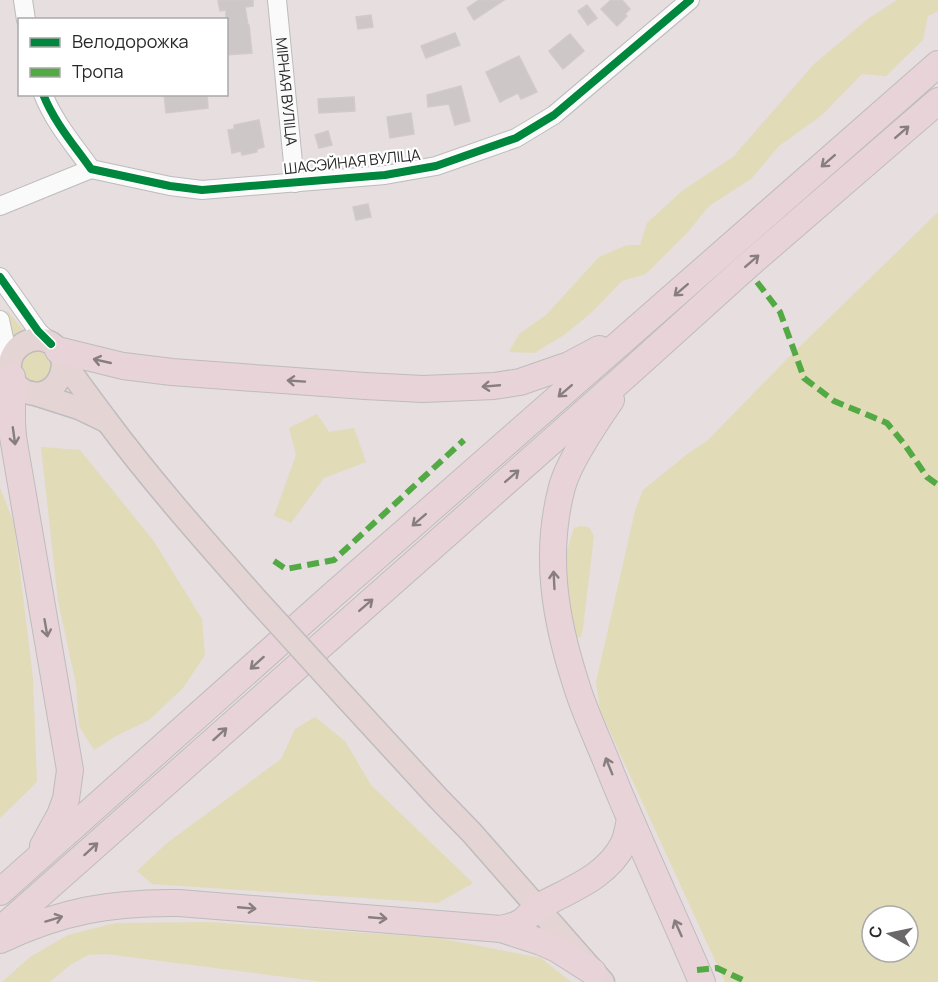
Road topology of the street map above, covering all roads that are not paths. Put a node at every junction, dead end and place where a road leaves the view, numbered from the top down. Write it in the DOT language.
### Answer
graph roads {
  1 [pos="23,0"];
  2 [pos="278,0"];
  3 [pos="690,0"];
  4 [pos="26,18"];
  5 [pos="938,64"];
  6 [pos="44,96"];
  7 [pos="937,102"];
  8 [pos="91,169"];
  9 [pos="295,183"];
  10 [pos="0,206"];
  11 [pos="0,277"];
  12 [pos="0,320"];
  13 [pos="640,325"];
  14 [pos="58,352"];
  15 [pos="631,371"];
  16 [pos="11,372"];
  17 [pos="32,393"];
  18 [pos="108,423"];
  19 [pos="630,820"];
  20 [pos="34,862"];
  21 [pos="0,892"];
  22 [pos="537,907"];
  23 [pos="501,929"];
  24 [pos="0,930"];
  25 [pos="0,940"];
  26 [pos="598,977"];
  27 [pos="702,982"];
  1 -- 4 [label="street"];
  2 -- 9 [label="street, МІРНАЯ ВУЛІЦА"];
  3 -- 9 [label="street, ШАСЭЙНАЯ ВУЛІЦА"];
  5 -- 13 [label="highway, one-way"];
  6 -- 8 [label="street"];
  15 -- 7 [label="highway, one-way"];
  8 -- 9 [label="street, ШАСЭЙНАЯ ВУЛІЦА"];
  8 -- 10 [label="street"];
  11 -- 14 [label="street"];
  12 -- 16 [label="street"];
  13 -- 14 [label="highway, one-way"];
  13 -- 20 [label="highway, one-way"];
  14 -- 16 [label="main road"];
  14 -- 17 [label="main road"];
  14 -- 18 [label="main road"];
  19 -- 15 [label="highway, one-way"];
  24 -- 15 [label="highway, one-way"];
  16 -- 17 [label="main road"];
  16 -- 20 [label="highway, one-way"];
  17 -- 18 [label="main road"];
  18 -- 22 [label="main road, bridge"];
  19 -- 22 [label="highway"];
  27 -- 19 [label="highway, one-way"];
  20 -- 21 [label="highway"];
  22 -- 23 [label="highway"];
  22 -- 26 [label="main road"];
  25 -- 23 [label="highway, one-way"];
  23 -- 26 [label="highway"];
}
